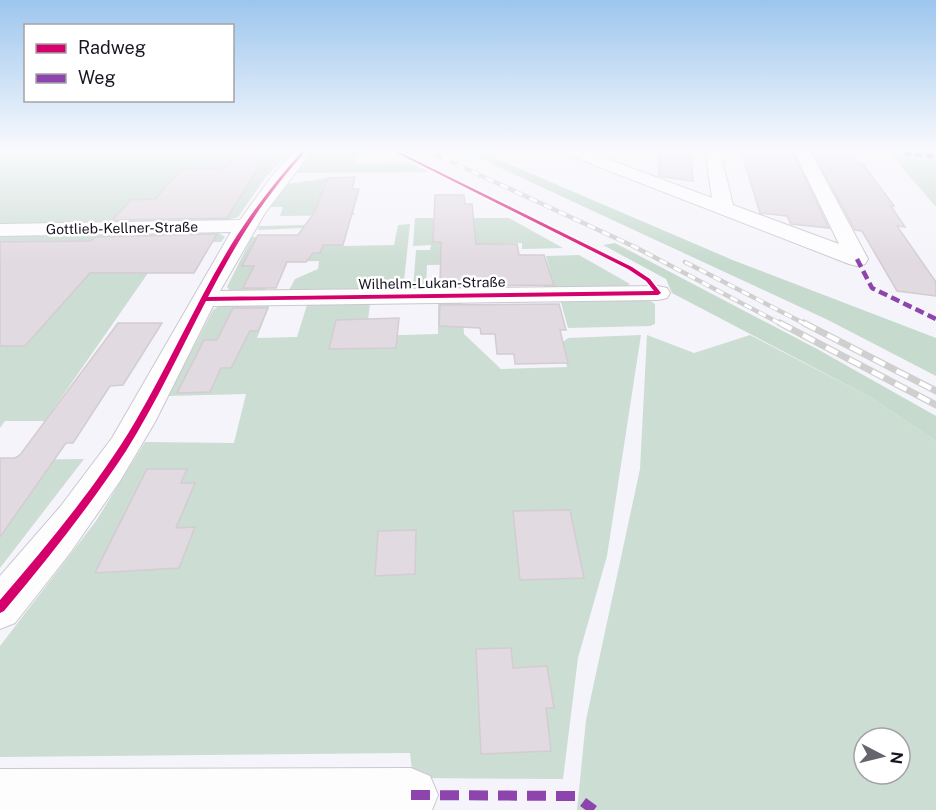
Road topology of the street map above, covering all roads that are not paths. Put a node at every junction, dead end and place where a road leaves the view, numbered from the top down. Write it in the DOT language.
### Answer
graph roads {
  1 [pos="272,189"];
  2 [pos="673,189"];
  3 [pos="720,189"];
  4 [pos="821,189"];
  5 [pos="724,208"];
  6 [pos="245,226"];
  7 [pos="0,230"];
  8 [pos="658,293"];
  9 [pos="206,299"];
  10 [pos="0,608"];
  11 [pos="411,795"];
  12 [pos="0,796"];
  1 -- 6 [label="street"];
  2 -- 5 [label="street"];
  3 -- 5 [label="street"];
  4 -- 5 [label="street"];
  6 -- 7 [label="street, Gottlieb-Kellner-Straße"];
  6 -- 9 [label="street"];
  8 -- 9 [label="street, Wilhelm-Lukan-Straße"];
  9 -- 10 [label="street"];
  11 -- 12 [label="street"];
}
